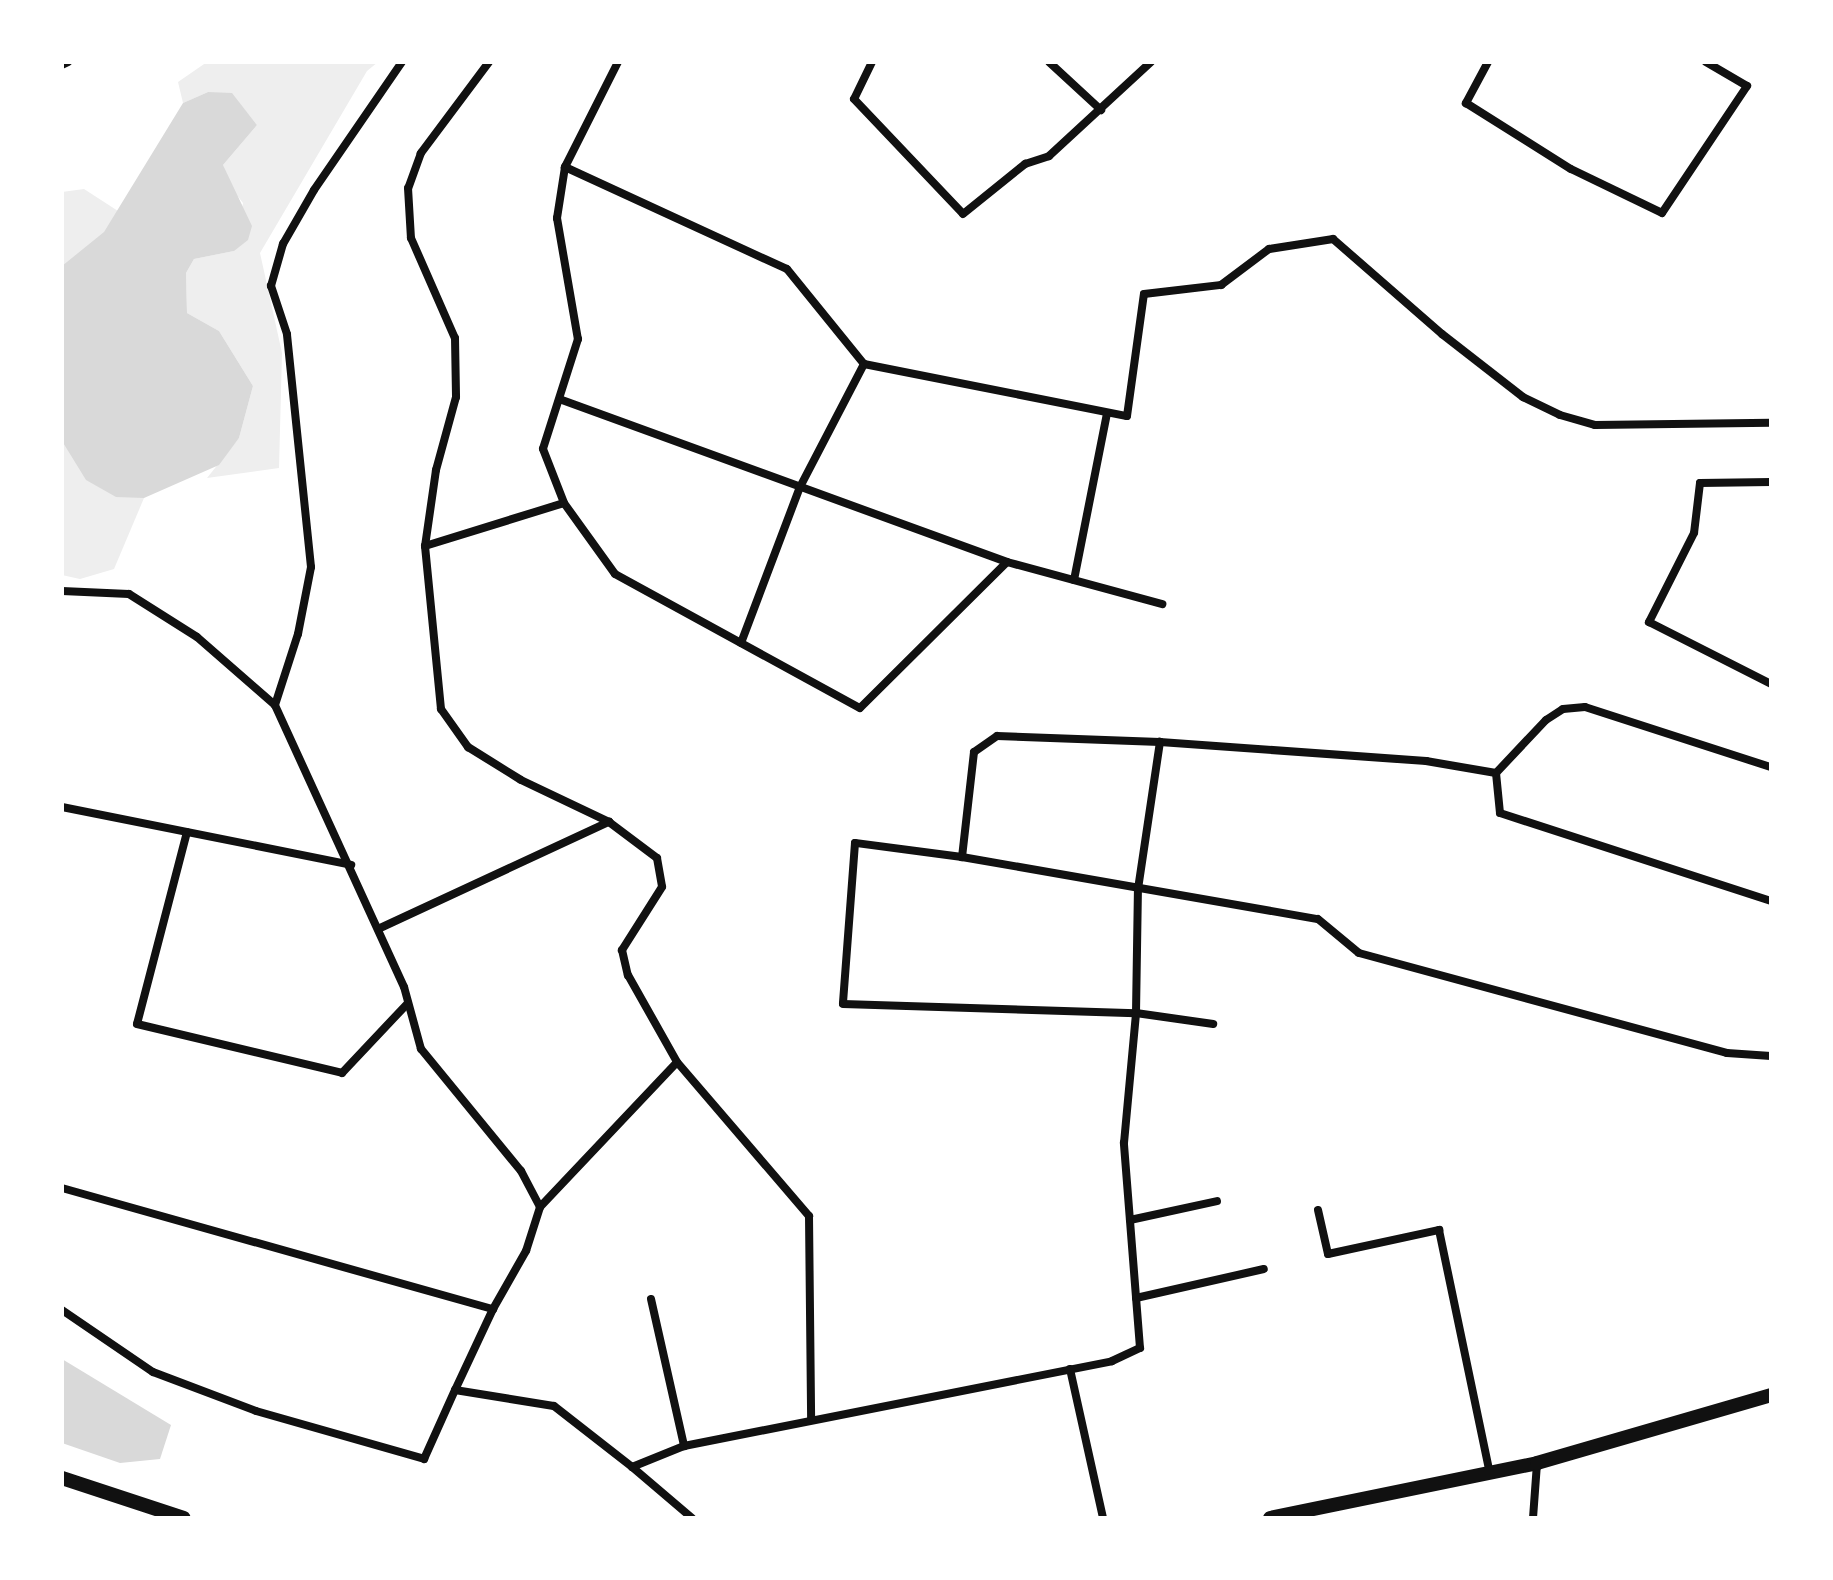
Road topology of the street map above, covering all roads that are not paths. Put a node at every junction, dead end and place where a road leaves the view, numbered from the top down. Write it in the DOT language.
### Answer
graph roads {
  1 [pos="68,62"];
  2 [pos="402,62"];
  3 [pos="489,62"];
  4 [pos="618,62"];
  5 [pos="872,62"];
  6 [pos="1049,62"];
  7 [pos="1151,62"];
  8 [pos="1488,62"];
  9 [pos="1706,62"];
  10 [pos="62,65"];
  11 [pos="1101,110"];
  12 [pos="565,167"];
  13 [pos="864,364"];
  14 [pos="562,400"];
  15 [pos="1107,413"];
  16 [pos="1771,423"];
  17 [pos="1771,482"];
  18 [pos="800,487"];
  19 [pos="564,503"];
  20 [pos="425,546"];
  21 [pos="1007,562"];
  22 [pos="1074,580"];
  23 [pos="62,591"];
  24 [pos="1162,604"];
  25 [pos="741,643"];
  26 [pos="1771,684"];
  27 [pos="275,705"];
  28 [pos="1160,742"];
  29 [pos="1771,767"];
  30 [pos="1496,773"];
  31 [pos="62,807"];
  32 [pos="609,822"];
  33 [pos="187,832"];
  34 [pos="962,857"];
  35 [pos="351,865"];
  36 [pos="1138,889"];
  37 [pos="1771,901"];
  38 [pos="378,929"];
  39 [pos="408,1003"];
  40 [pos="1136,1013"];
  41 [pos="1213,1024"];
  42 [pos="1771,1056"];
  43 [pos="677,1062"];
  44 [pos="62,1188"];
  45 [pos="1217,1201"];
  46 [pos="540,1207"];
  47 [pos="1318,1210"];
  48 [pos="1130,1220"];
  49 [pos="1264,1269"];
  50 [pos="1136,1298"];
  51 [pos="651,1299"];
  52 [pos="493,1309"];
  53 [pos="62,1310"];
  54 [pos="1070,1369"];
  55 [pos="455,1390"];
  56 [pos="1771,1395"];
  57 [pos="811,1419"];
  58 [pos="684,1446"];
  59 [pos="1537,1463"];
  60 [pos="632,1467"];
  61 [pos="1490,1474"];
  62 [pos="62,1478"];
  63 [pos="184,1518"];
  64 [pos="692,1518"];
  65 [pos="1103,1518"];
  66 [pos="1270,1518"];
  67 [pos="1533,1518"];
  1 -- 10 [label="street"];
  2 -- 27 [label="street"];
  3 -- 20 [label="street"];
  4 -- 12 [label="street"];
  5 -- 11 [label="street"];
  6 -- 11 [label="street"];
  7 -- 11 [label="street"];
  8 -- 9 [label="street"];
  12 -- 13 [label="street"];
  12 -- 14 [label="street"];
  13 -- 15 [label="street"];
  13 -- 18 [label="street"];
  14 -- 18 [label="street"];
  14 -- 19 [label="street"];
  15 -- 16 [label="street"];
  15 -- 22 [label="street"];
  17 -- 26 [label="street"];
  18 -- 21 [label="street"];
  18 -- 25 [label="street"];
  19 -- 20 [label="street"];
  19 -- 25 [label="street"];
  20 -- 32 [label="street"];
  21 -- 22 [label="street"];
  21 -- 25 [label="street"];
  22 -- 24 [label="street"];
  23 -- 27 [label="street"];
  27 -- 35 [label="street"];
  28 -- 30 [label="street"];
  28 -- 34 [label="street"];
  28 -- 36 [label="street"];
  29 -- 30 [label="street"];
  30 -- 37 [label="street"];
  31 -- 33 [label="street"];
  32 -- 38 [label="street"];
  32 -- 43 [label="street"];
  33 -- 35 [label="street"];
  33 -- 39 [label="street"];
  34 -- 36 [label="street"];
  34 -- 40 [label="street"];
  35 -- 38 [label="street"];
  36 -- 40 [label="street"];
  36 -- 42 [label="street"];
  38 -- 39 [label="street"];
  39 -- 46 [label="street"];
  40 -- 41 [label="street"];
  40 -- 48 [label="street"];
  43 -- 46 [label="street"];
  43 -- 57 [label="street"];
  44 -- 52 [label="street"];
  45 -- 48 [label="street"];
  46 -- 52 [label="street"];
  47 -- 61 [label="street"];
  48 -- 50 [label="street"];
  49 -- 50 [label="street"];
  50 -- 54 [label="street"];
  51 -- 58 [label="street"];
  52 -- 55 [label="street"];
  53 -- 55 [label="street"];
  54 -- 57 [label="street"];
  54 -- 65 [label="street"];
  55 -- 60 [label="street"];
  56 -- 59 [label="street"];
  57 -- 58 [label="street"];
  58 -- 60 [label="street"];
  59 -- 61 [label="street"];
  59 -- 67 [label="street"];
  60 -- 64 [label="street"];
  61 -- 66 [label="street"];
  62 -- 63 [label="street"];
}
